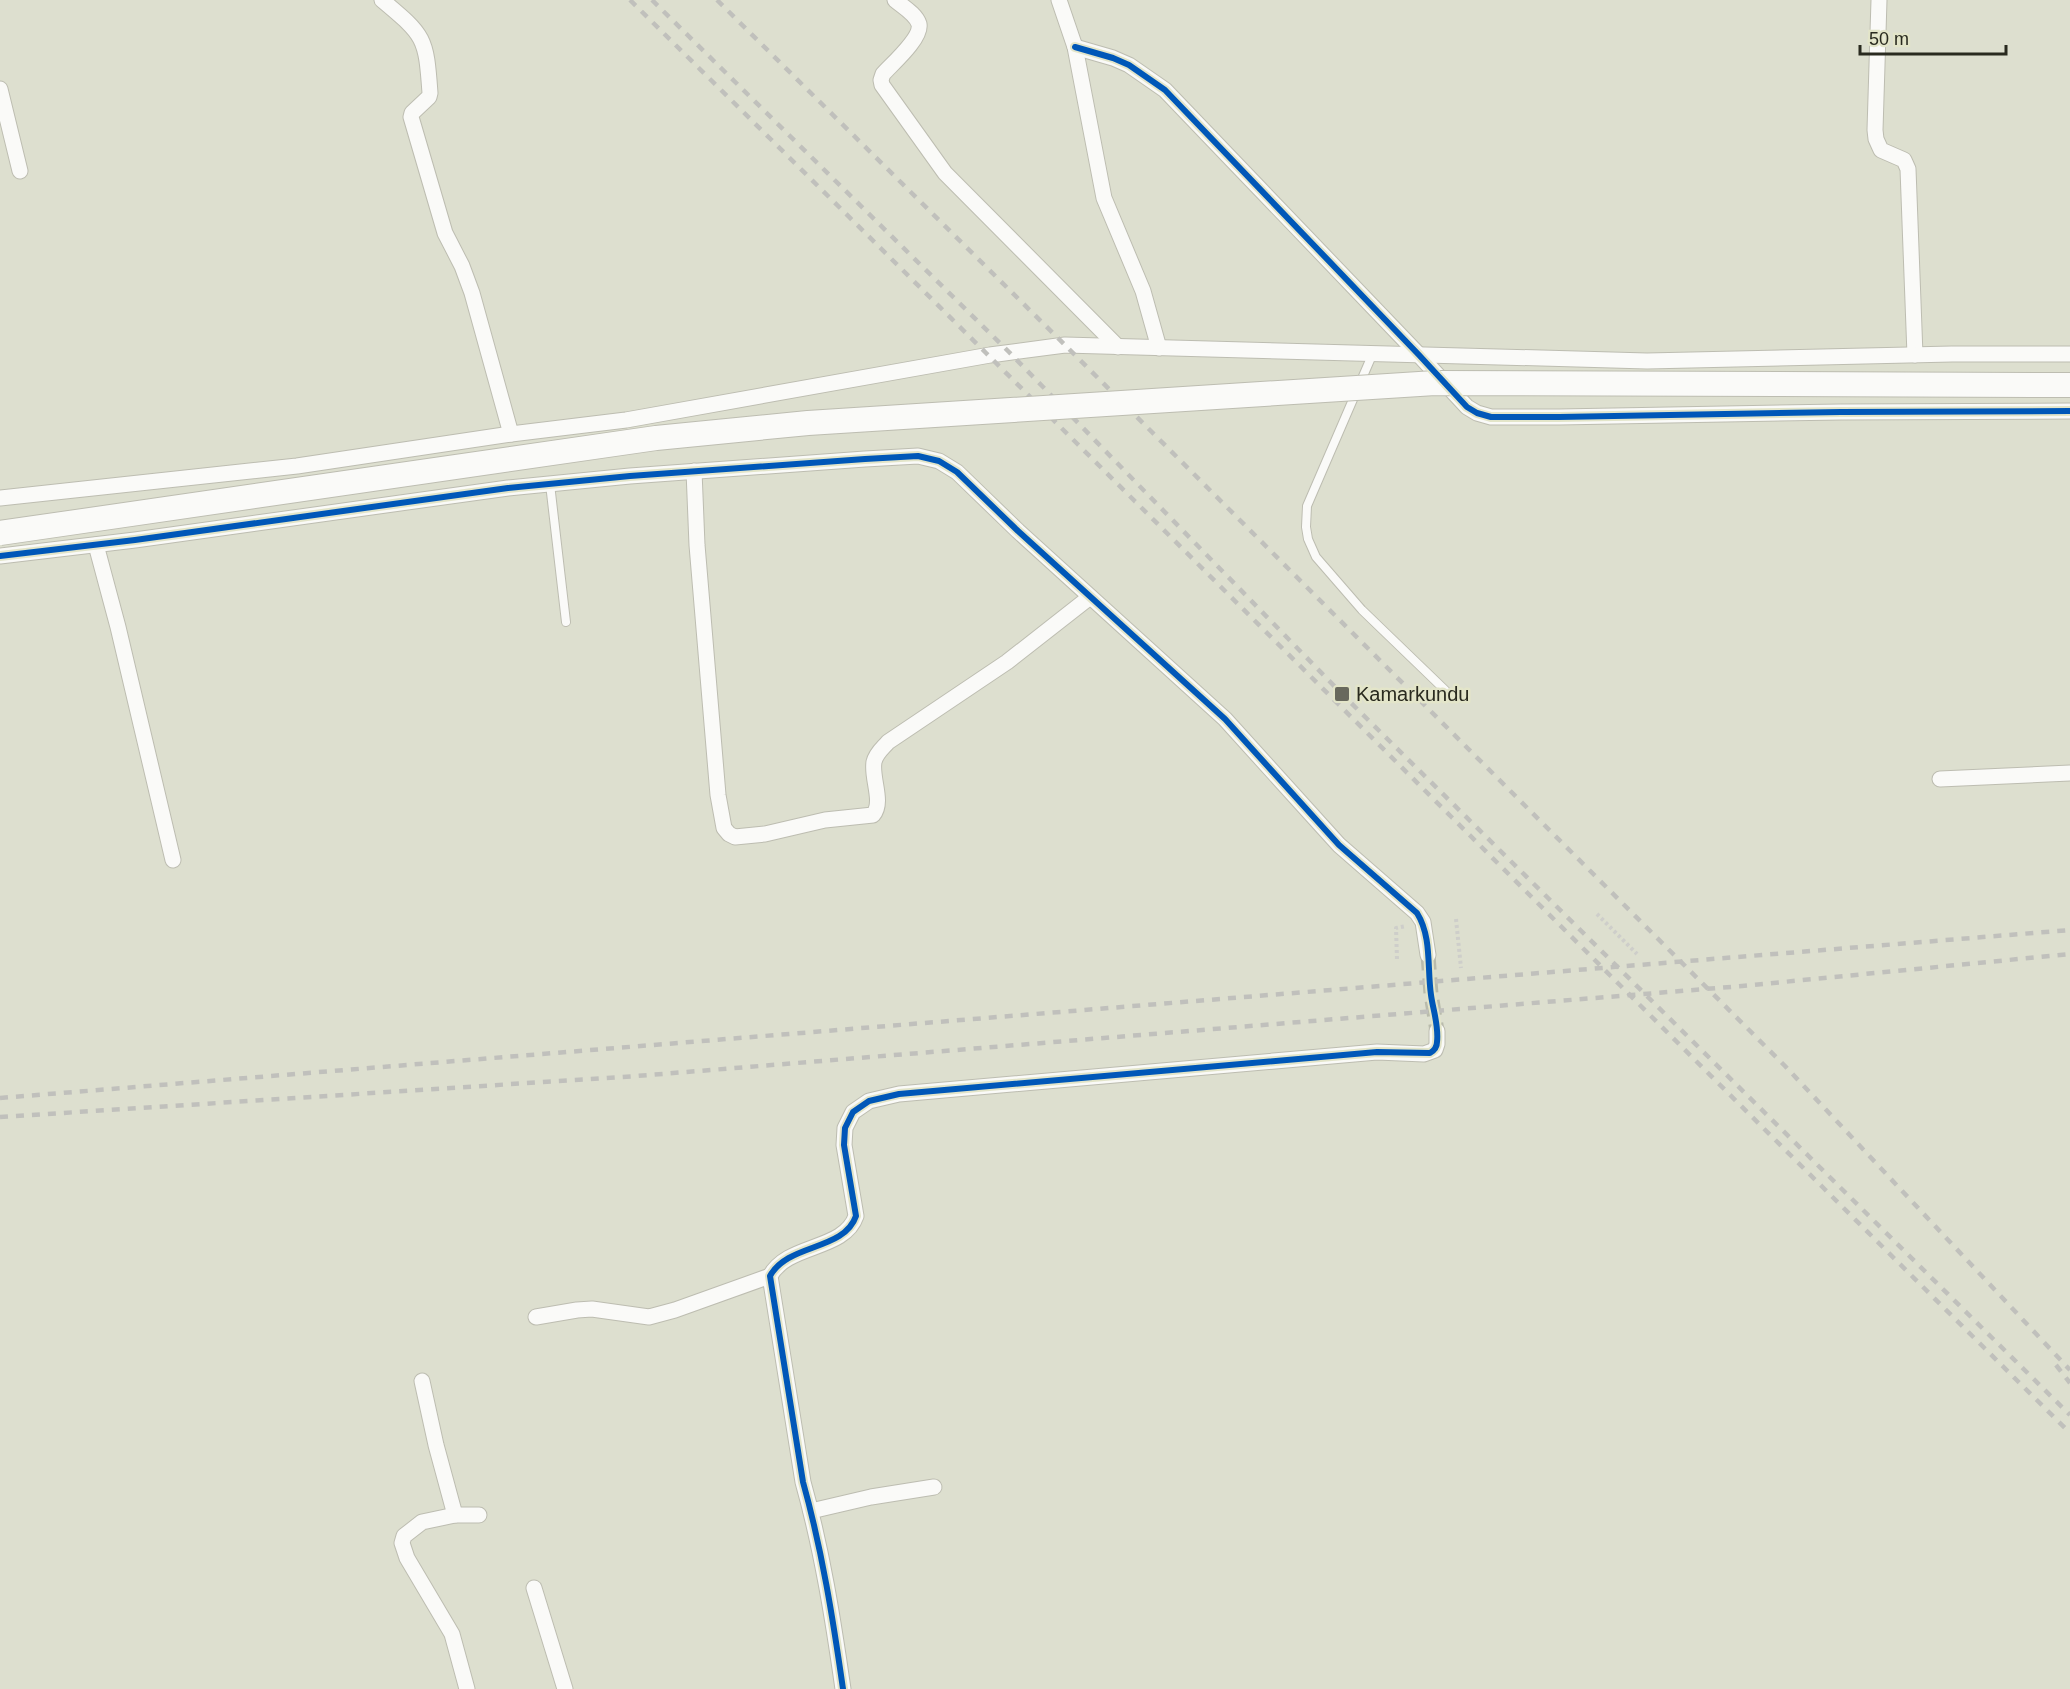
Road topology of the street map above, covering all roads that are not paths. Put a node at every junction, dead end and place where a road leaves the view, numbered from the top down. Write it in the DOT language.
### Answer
graph roads {
  1 [pos="382,0"];
  2 [pos="895,0"];
  3 [pos="1059,0"];
  4 [pos="1879,0"];
  5 [pos="1075,48"];
  6 [pos="0,89"];
  7 [pos="20,171"];
  8 [pos="1118,347"];
  9 [pos="1159,348"];
  10 [pos="1373,353"];
  11 [pos="2070,354"];
  12 [pos="1419,355"];
  13 [pos="1915,355"];
  14 [pos="2070,385"];
  15 [pos="2070,411"];
  16 [pos="511,434"];
  17 [pos="694,471"];
  18 [pos="550,484"];
  19 [pos="0,498"];
  20 [pos="0,533"];
  21 [pos="96,545"];
  22 [pos="0,556"];
  23 [pos="1090,597"];
  24 [pos="566,622"];
  25 [pos="1446,691"];
  26 [pos="2070,773"];
  27 [pos="1940,779"];
  28 [pos="173,860"];
  29 [pos="1428,955"];
  30 [pos="1437,1031"];
  31 [pos="770,1276"];
  32 [pos="536,1317"];
  33 [pos="422,1381"];
  34 [pos="934,1487"];
  35 [pos="811,1511"];
  36 [pos="455,1515"];
  37 [pos="479,1515"];
  38 [pos="534,1588"];
  39 [pos="467,1689"];
  40 [pos="565,1689"];
  41 [pos="843,1689"];
  1 -- 16 [label="street"];
  2 -- 8 [label="street"];
  3 -- 5 [label="street"];
  4 -- 13 [label="street"];
  5 -- 9 [label="street"];
  5 -- 12 [label="street"];
  6 -- 7 [label="street"];
  8 -- 9 [label="street"];
  8 -- 16 [label="street"];
  9 -- 10 [label="street"];
  10 -- 12 [label="street"];
  10 -- 25 [label="lane"];
  11 -- 13 [label="street"];
  12 -- 13 [label="street"];
  12 -- 15 [label="street"];
  14 -- 20 [label="main road, bridge"];
  16 -- 19 [label="street"];
  17 -- 18 [label="street"];
  17 -- 23 [label="street"];
  17 -- 23 [label="street"];
  18 -- 21 [label="street"];
  18 -- 24 [label="lane"];
  21 -- 22 [label="street"];
  21 -- 28 [label="street"];
  23 -- 29 [label="street"];
  26 -- 27 [label="street"];
  30 -- 31 [label="street"];
  31 -- 32 [label="street"];
  31 -- 35 [label="street"];
  33 -- 36 [label="street"];
  34 -- 35 [label="street"];
  35 -- 41 [label="street"];
  36 -- 37 [label="street"];
  36 -- 39 [label="street"];
  38 -- 40 [label="street"];
}
